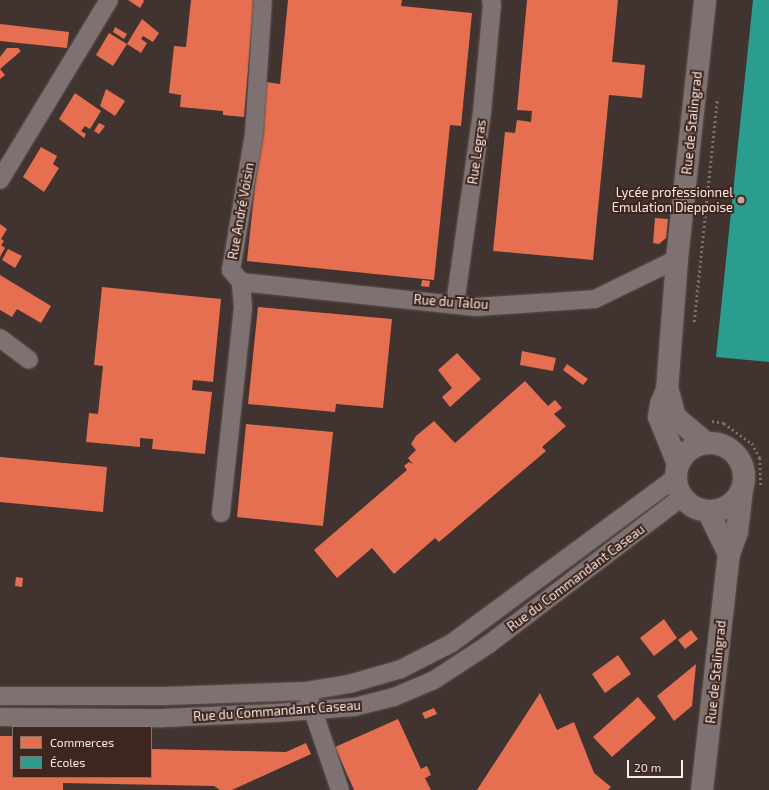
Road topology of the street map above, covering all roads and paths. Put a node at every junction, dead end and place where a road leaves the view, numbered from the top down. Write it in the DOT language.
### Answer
graph roads {
  1 [pos="109,0"];
  2 [pos="263,0"];
  3 [pos="491,0"];
  4 [pos="705,0"];
  5 [pos="717,94"];
  6 [pos="0,180"];
  7 [pos="677,260"];
  8 [pos="242,282"];
  9 [pos="454,304"];
  10 [pos="694,329"];
  11 [pos="0,338"];
  12 [pos="29,360"];
  13 [pos="667,390"];
  14 [pos="707,420"];
  15 [pos="706,443"];
  16 [pos="678,480"];
  17 [pos="751,490"];
  18 [pos="708,511"];
  19 [pos="221,512"];
  20 [pos="729,554"];
  21 [pos="306,691"];
  22 [pos="0,696"];
  23 [pos="313,710"];
  24 [pos="0,717"];
  25 [pos="340,790"];
  26 [pos="702,790"];
  1 -- 6 [label="street"];
  2 -- 8 [label="street, Rue André Voisin"];
  3 -- 9 [label="street, Rue Legras"];
  4 -- 7 [label="street, Rue de Stalingrad"];
  5 -- 10 [label="path"];
  7 -- 9 [label="street, Rue du Talou"];
  7 -- 13 [label="street, Rue de Stalingrad"];
  8 -- 9 [label="street, Rue du Talou"];
  8 -- 19 [label="street"];
  11 -- 12 [label="street"];
  13 -- 15 [label="street, Rue de Stalingrad"];
  13 -- 16 [label="street, Rue de Stalingrad"];
  14 -- 17 [label="path"];
  15 -- 16 [label="street"];
  15 -- 17 [label="street"];
  16 -- 18 [label="street"];
  16 -- 21 [label="street, Rue du Commandant Caseau"];
  16 -- 23 [label="street, Rue du Commandant Caseau"];
  17 -- 18 [label="street"];
  17 -- 20 [label="street, Rue de Stalingrad"];
  18 -- 20 [label="street"];
  20 -- 26 [label="street, Rue de Stalingrad"];
  21 -- 22 [label="street, Rue du Commandant Caseau"];
  21 -- 23 [label="street"];
  23 -- 24 [label="street, Rue du Commandant Caseau"];
  23 -- 25 [label="street"];
}
